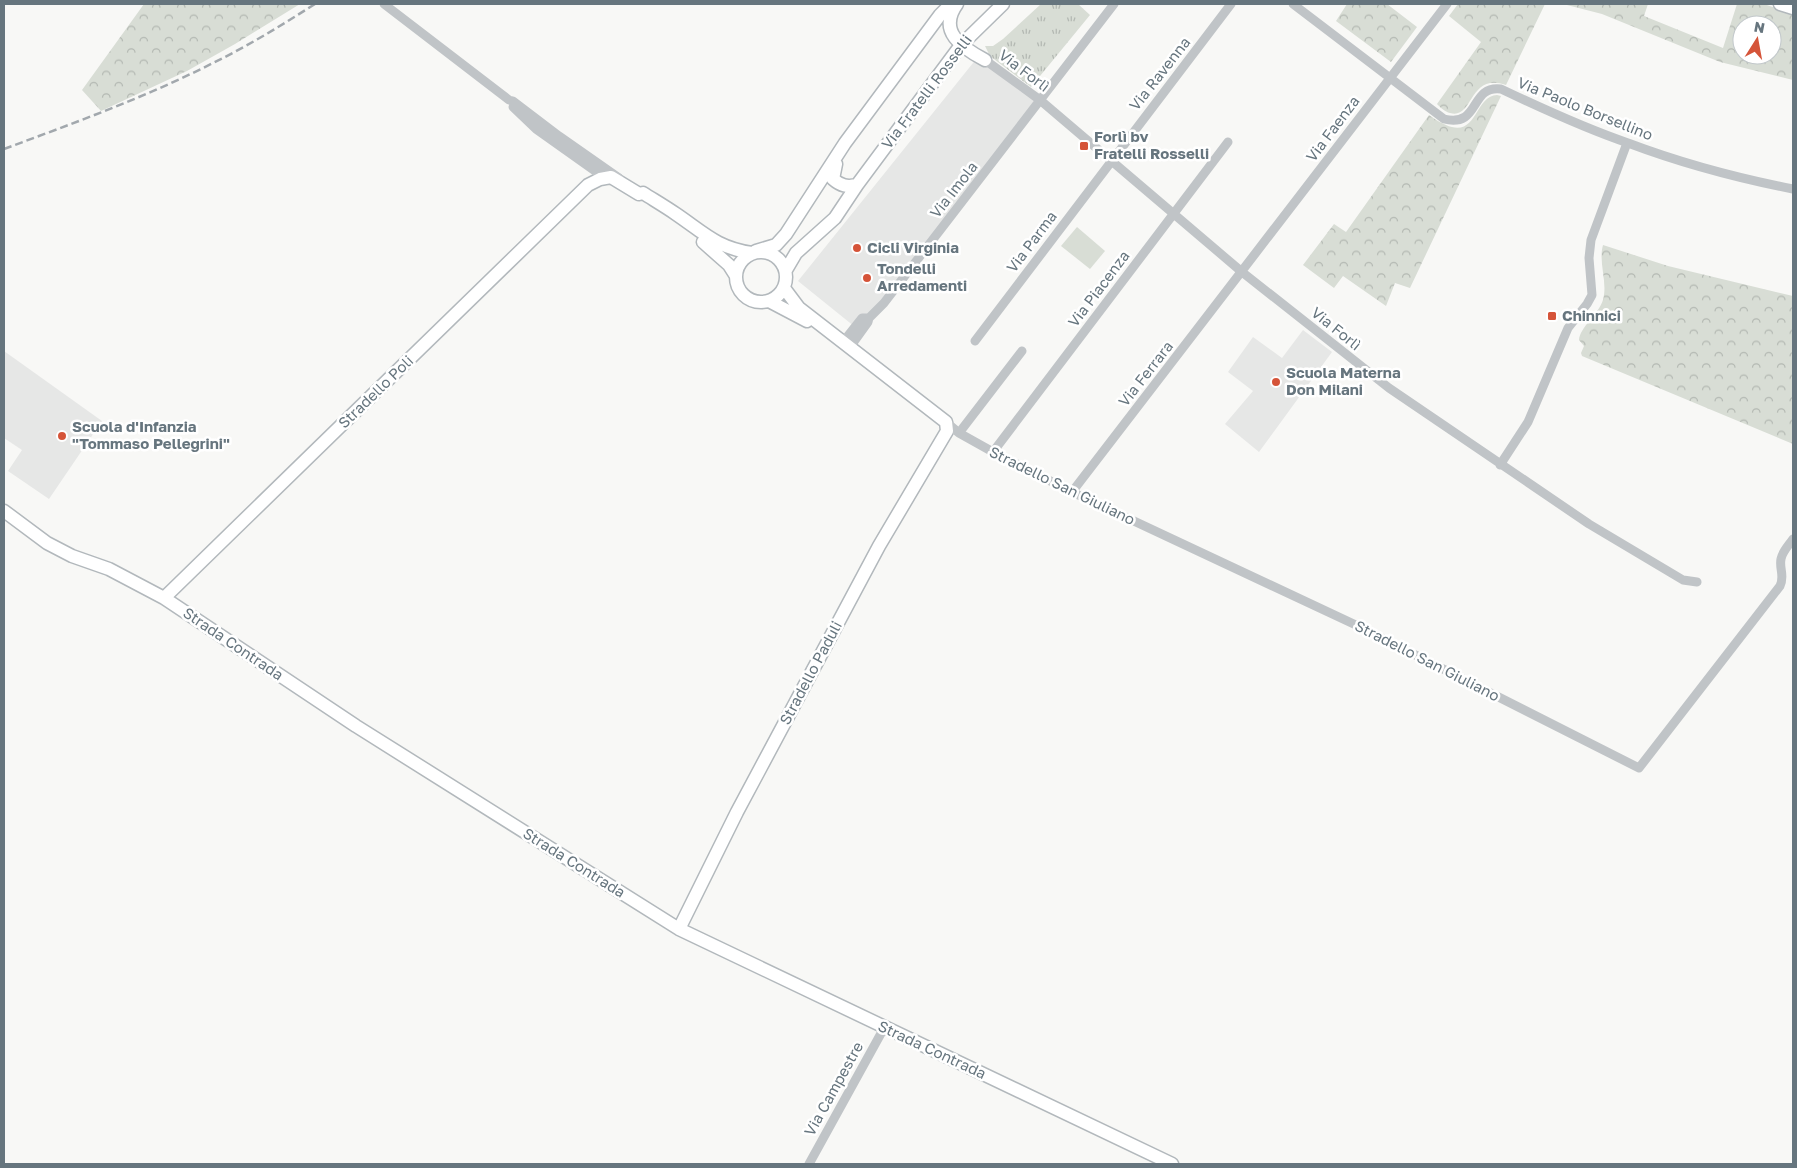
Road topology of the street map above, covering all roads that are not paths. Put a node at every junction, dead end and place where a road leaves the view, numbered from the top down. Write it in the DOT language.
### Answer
graph roads {
  1 [pos="384,4"];
  2 [pos="951,4"];
  3 [pos="957,4"];
  4 [pos="1002,4"];
  5 [pos="1114,4"];
  6 [pos="1231,4"];
  7 [pos="1293,4"];
  8 [pos="1447,4"];
  9 [pos="1780,4"];
  10 [pos="1793,8"];
  11 [pos="978,27"];
  12 [pos="961,45"];
  13 [pos="980,57"];
  14 [pos="1390,78"];
  15 [pos="509,100"];
  16 [pos="920,100"];
  17 [pos="1040,100"];
  18 [pos="551,130"];
  19 [pos="1228,142"];
  20 [pos="845,143"];
  21 [pos="1627,143"];
  22 [pos="570,154"];
  23 [pos="1111,161"];
  24 [pos="585,164"];
  25 [pos="605,178"];
  26 [pos="588,185"];
  27 [pos="857,185"];
  28 [pos="1793,189"];
  29 [pos="643,193"];
  30 [pos="1173,214"];
  31 [pos="754,252"];
  32 [pos="786,270"];
  33 [pos="1242,272"];
  34 [pos="736,276"];
  35 [pos="784,288"];
  36 [pos="770,301"];
  37 [pos="975,340"];
  38 [pos="842,341"];
  39 [pos="1022,351"];
  40 [pos="946,422"];
  41 [pos="959,433"];
  42 [pos="993,452"];
  43 [pos="1500,465"];
  44 [pos="1072,492"];
  45 [pos="4,511"];
  46 [pos="1793,538"];
  47 [pos="1696,582"];
  48 [pos="164,598"];
  49 [pos="679,929"];
  50 [pos="884,1028"];
  51 [pos="809,1164"];
  52 [pos="1172,1164"];
  1 -- 15 [label="street"];
  2 -- 20 [label="street"];
  3 -- 12 [label="street"];
  4 -- 11 [label="street, Via Fratelli Rosselli"];
  5 -- 17 [label="street, Via Imola"];
  6 -- 23 [label="street, Via Ravenna"];
  7 -- 14 [label="street, Via Paolo Borsellino"];
  8 -- 14 [label="street, Via Faenza"];
  9 -- 10 [label="street"];
  11 -- 12 [label="street, Via Fratelli Rosselli"];
  11 -- 13 [label="street"];
  12 -- 13 [label="street"];
  12 -- 16 [label="street, Via Fratelli Rosselli"];
  13 -- 16 [label="street"];
  13 -- 17 [label="street, Via Forlì"];
  14 -- 21 [label="street, Via Paolo Borsellino"];
  14 -- 33 [label="street, Via Faenza"];
  15 -- 18 [label="street"];
  15 -- 22 [label="street"];
  16 -- 27 [label="street, Via Fratelli Rosselli"];
  17 -- 23 [label="street, Via Forlì"];
  17 -- 38 [label="street, Via Imola"];
  18 -- 22 [label="street"];
  18 -- 29 [label="street"];
  19 -- 30 [label="street, Via Piacenza"];
  20 -- 27 [label="street"];
  20 -- 31 [label="street"];
  21 -- 28 [label="street, Via Paolo Borsellino"];
  21 -- 43 [label="street"];
  22 -- 24 [label="street"];
  23 -- 30 [label="street, Via Forlì"];
  23 -- 37 [label="street, Via Parma"];
  24 -- 25 [label="street"];
  24 -- 26 [label="street"];
  25 -- 26 [label="street, Stradello Poli"];
  25 -- 29 [label="street"];
  25 -- 34 [label="street"];
  26 -- 48 [label="street, Stradello Poli"];
  27 -- 32 [label="street, Via Fratelli Rosselli"];
  29 -- 31 [label="street"];
  30 -- 33 [label="street, Via Forlì"];
  30 -- 42 [label="street, Via Piacenza"];
  31 -- 32 [label="street"];
  31 -- 34 [label="street"];
  32 -- 35 [label="street"];
  33 -- 43 [label="street, Via Forlì"];
  33 -- 44 [label="street, Via Ferrara"];
  34 -- 36 [label="street"];
  35 -- 36 [label="street"];
  35 -- 38 [label="street, Stradello San Giuliano"];
  36 -- 38 [label="street, Stradello San Giuliano"];
  38 -- 40 [label="street, Stradello San Giuliano"];
  39 -- 41 [label="street"];
  40 -- 41 [label="street, Stradello San Giuliano"];
  40 -- 49 [label="street, Stradello Paduli"];
  41 -- 42 [label="street, Stradello San Giuliano"];
  42 -- 44 [label="street, Stradello San Giuliano"];
  43 -- 47 [label="street, Via Forlì"];
  44 -- 46 [label="street, Stradello San Giuliano"];
  45 -- 48 [label="street, Strada Contrada"];
  48 -- 49 [label="street, Strada Contrada"];
  49 -- 50 [label="street, Strada Contrada"];
  50 -- 51 [label="street, Via Campestre"];
  50 -- 52 [label="street, Strada Contrada"];
}
